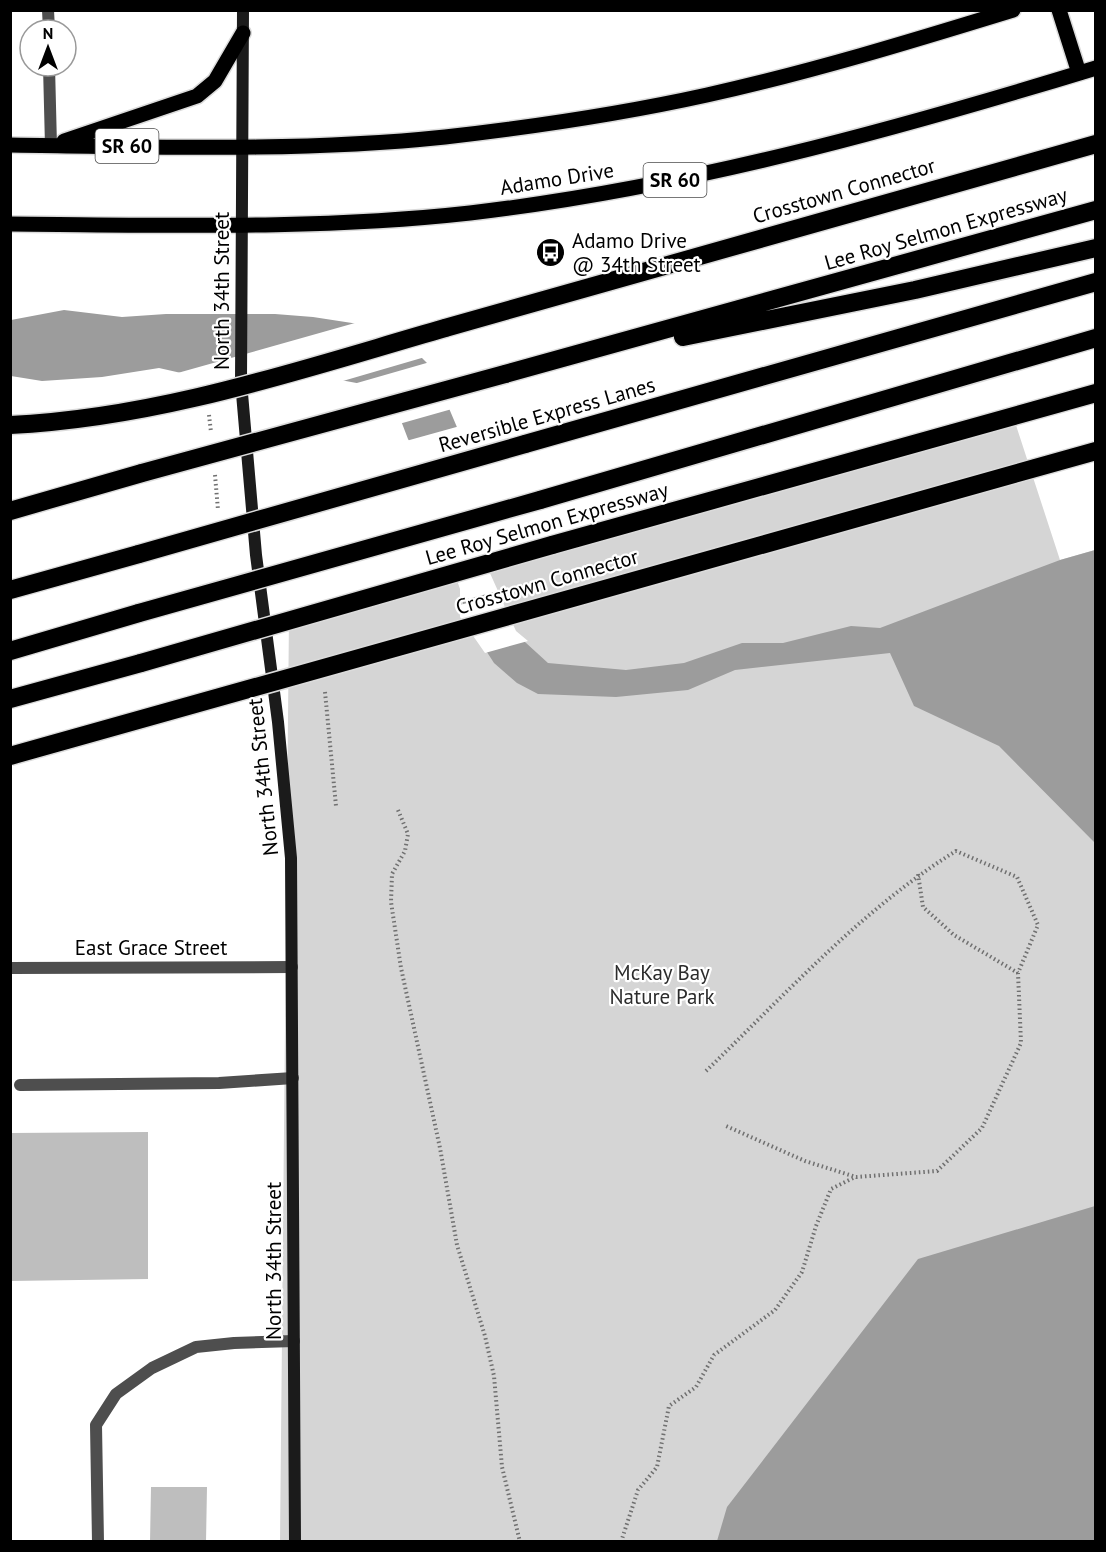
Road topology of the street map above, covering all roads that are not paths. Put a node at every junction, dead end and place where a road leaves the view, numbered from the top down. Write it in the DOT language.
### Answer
graph roads {
  1 [pos="243,10"];
  2 [pos="1013,10"];
  3 [pos="1059,10"];
  4 [pos="243,33"];
  5 [pos="1095,68"];
  6 [pos="1079,73"];
  7 [pos="49,78"];
  8 [pos="1095,144"];
  9 [pos="10,145"];
  10 [pos="51,146"];
  11 [pos="243,147"];
  12 [pos="1095,210"];
  13 [pos="10,224"];
  14 [pos="242,225"];
  15 [pos="1095,248"];
  16 [pos="1095,282"];
  17 [pos="1095,338"];
  18 [pos="505,374"];
  19 [pos="1095,393"];
  20 [pos="10,425"];
  21 [pos="1095,451"];
  22 [pos="10,511"];
  23 [pos="10,590"];
  24 [pos="10,651"];
  25 [pos="10,699"];
  26 [pos="10,756"];
  27 [pos="292,967"];
  28 [pos="10,968"];
  29 [pos="293,1078"];
  30 [pos="20,1085"];
  31 [pos="294,1341"];
  32 [pos="98,1542"];
  33 [pos="295,1542"];
  1 -- 4 [label="street, North 34th Street"];
  2 -- 11 [label="main road, SR 60"];
  3 -- 6 [label="main road"];
  4 -- 10 [label="main road"];
  4 -- 11 [label="street, North 34th Street"];
  5 -- 6 [label="main road, Adamo Drive / SR 60"];
  6 -- 14 [label="main road, Adamo Drive / SR 60"];
  7 -- 10 [label="street"];
  8 -- 20 [label="highway, Crosstown Connector, bridge"];
  9 -- 10 [label="main road, SR 60"];
  10 -- 11 [label="main road, SR 60"];
  11 -- 14 [label="street, North 34th Street"];
  12 -- 18 [label="highway, Lee Roy Selmon Expressway"];
  13 -- 14 [label="main road, Adamo Drive / SR 60"];
  14 -- 27 [label="street, North 34th Street"];
  15 -- 18 [label="highway"];
  16 -- 23 [label="highway, Reversible Express Lanes, bridge"];
  17 -- 24 [label="highway, bridge"];
  18 -- 22 [label="highway, Lee Roy Selmon Expressway, bridge"];
  19 -- 25 [label="highway, Lee Roy Selmon Expressway, bridge"];
  21 -- 26 [label="highway, Crosstown Connector, bridge"];
  27 -- 28 [label="street, East Grace Street"];
  27 -- 29 [label="street, North 34th Street"];
  29 -- 30 [label="street"];
  29 -- 31 [label="street, North 34th Street"];
  31 -- 32 [label="street"];
  31 -- 33 [label="street, North 34th Street"];
}
